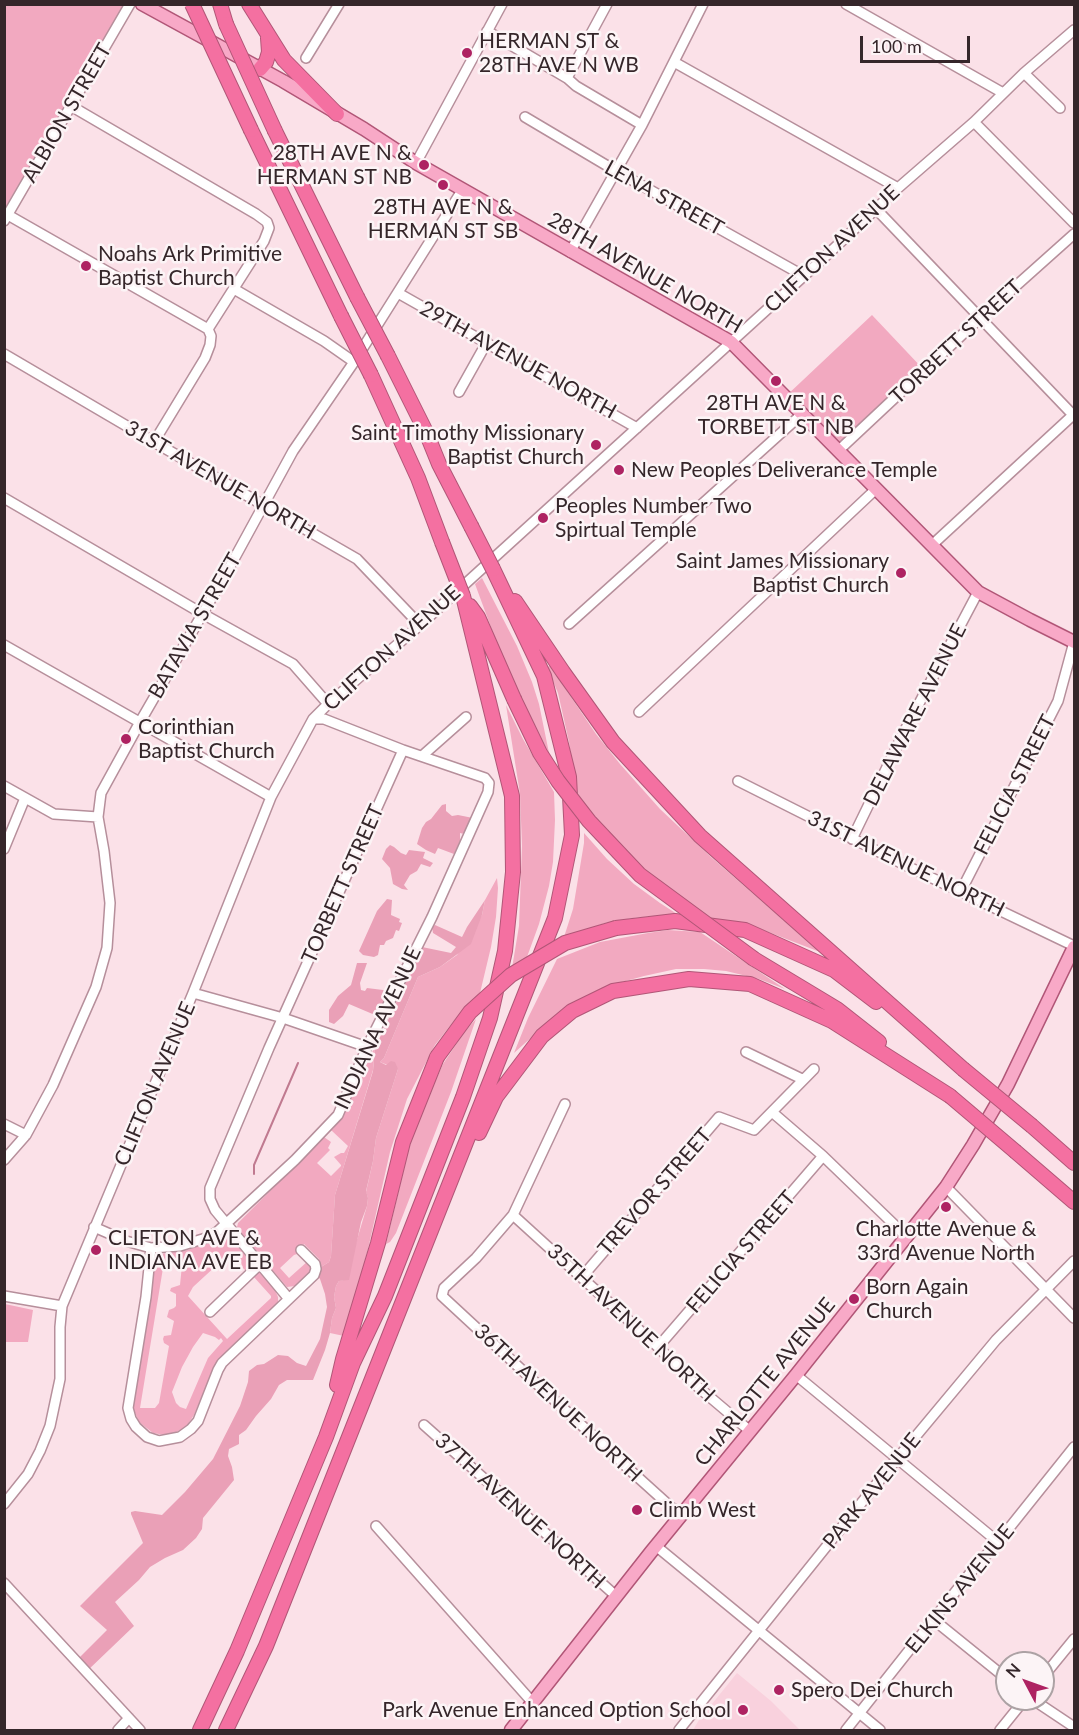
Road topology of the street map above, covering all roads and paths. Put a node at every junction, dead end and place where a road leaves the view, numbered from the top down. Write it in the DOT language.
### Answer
graph roads {
  1 [pos="130,4"];
  2 [pos="142,4"];
  3 [pos="192,4"];
  4 [pos="220,4"];
  5 [pos="249,4"];
  6 [pos="339,4"];
  7 [pos="502,4"];
  8 [pos="607,4"];
  9 [pos="703,4"];
  10 [pos="846,4"];
  11 [pos="1074,30"];
  12 [pos="487,31"];
  13 [pos="268,35"];
  14 [pos="306,58"];
  15 [pos="674,62"];
  16 [pos="260,69"];
  17 [pos="1024,73"];
  18 [pos="567,78"];
  19 [pos="1003,93"];
  20 [pos="71,106"];
  21 [pos="1060,108"];
  22 [pos="337,114"];
  23 [pos="525,117"];
  24 [pos="974,122"];
  25 [pos="642,125"];
  26 [pos="416,163"];
  27 [pos="616,171"];
  28 [pos="898,188"];
  29 [pos="463,189"];
  30 [pos="877,210"];
  31 [pos="6,218"];
  32 [pos="1074,223"];
  33 [pos="1074,234"];
  34 [pos="570,252"];
  35 [pos="804,276"];
  36 [pos="234,289"];
  37 [pos="398,293"];
  38 [pos="980,318"];
  39 [pos="208,329"];
  40 [pos="487,342"];
  41 [pos="731,342"];
  42 [pos="4,354"];
  43 [pos="354,362"];
  44 [pos="459,392"];
  45 [pos="802,414"];
  46 [pos="1074,415"];
  47 [pos="637,428"];
  48 [pos="154,442"];
  49 [pos="838,450"];
  50 [pos="876,489"];
  51 [pos="4,498"];
  52 [pos="263,505"];
  53 [pos="932,545"];
  54 [pos="493,569"];
  55 [pos="978,591"];
  56 [pos="463,596"];
  57 [pos="203,614"];
  58 [pos="569,624"];
  59 [pos="420,625"];
  60 [pos="1074,642"];
  61 [pos="4,645"];
  62 [pos="327,704"];
  63 [pos="639,712"];
  64 [pos="466,717"];
  65 [pos="313,719"];
  66 [pos="140,722"];
  67 [pos="403,750"];
  68 [pos="422,756"];
  69 [pos="738,781"];
  70 [pos="4,786"];
  71 [pos="271,797"];
  72 [pos="25,798"];
  73 [pos="98,817"];
  74 [pos="852,839"];
  75 [pos="4,849"];
  76 [pos="961,891"];
  77 [pos="1074,946"];
  78 [pos="193,993"];
  79 [pos="283,1018"];
  80 [pos="367,1047"];
  81 [pos="746,1052"];
  82 [pos="814,1069"];
  83 [pos="963,1069"];
  84 [pos="802,1079"];
  85 [pos="950,1096"];
  86 [pos="565,1104"];
  87 [pos="772,1112"];
  88 [pos="4,1124"];
  89 [pos="26,1135"];
  90 [pos="824,1156"];
  91 [pos="4,1161"];
  92 [pos="1074,1163"];
  93 [pos="946,1187"];
  94 [pos="1074,1202"];
  95 [pos="513,1215"];
  96 [pos="226,1224"];
  97 [pos="94,1227"];
  98 [pos="431,1232"];
  99 [pos="907,1238"];
  100 [pos="151,1248"];
  101 [pos="301,1250"];
  102 [pos="1074,1261"];
  103 [pos="260,1264"];
  104 [pos="582,1277"];
  105 [pos="1046,1289"];
  106 [pos="4,1296"];
  107 [pos="289,1299"];
  108 [pos="63,1306"];
  109 [pos="210,1312"];
  110 [pos="1074,1318"];
  111 [pos="658,1347"];
  112 [pos="796,1375"];
  113 [pos="424,1425"];
  114 [pos="750,1431"];
  115 [pos="326,1437"];
  116 [pos="1074,1447"];
  117 [pos="897,1460"];
  118 [pos="4,1504"];
  119 [pos="682,1514"];
  120 [pos="376,1526"];
  121 [pos="998,1542"];
  122 [pos="656,1546"];
  123 [pos="4,1583"];
  124 [pos="616,1596"];
  125 [pos="934,1620"];
  126 [pos="758,1630"];
  127 [pos="1074,1639"];
  128 [pos="1055,1662"];
  129 [pos="995,1669"];
  130 [pos="533,1703"];
  131 [pos="1016,1711"];
  132 [pos="1050,1711"];
  133 [pos="860,1714"];
  134 [pos="129,1718"];
  135 [pos="1074,1727"];
  136 [pos="118,1731"];
  137 [pos="140,1731"];
  138 [pos="200,1731"];
  139 [pos="225,1731"];
  140 [pos="511,1731"];
  141 [pos="679,1731"];
  142 [pos="846,1731"];
  143 [pos="880,1731"];
  144 [pos="1000,1731"];
  1 -- 20 [label="street, ALBION STREET"];
  2 -- 16 [label="main road, 28TH AVENUE NORTH"];
  3 -- 56 [label="highway, bridge"];
  4 -- 54 [label="highway, bridge"];
  5 -- 13 [label="highway"];
  6 -- 14 [label="street"];
  7 -- 12 [label="street"];
  8 -- 18 [label="street"];
  9 -- 15 [label="street"];
  10 -- 19 [label="street"];
  11 -- 17 [label="street, CLIFTON AVENUE"];
  12 -- 18 [label="street"];
  12 -- 26 [label="street"];
  13 -- 16 [label="highway"];
  13 -- 22 [label="highway"];
  15 -- 25 [label="street"];
  15 -- 28 [label="street"];
  16 -- 22 [label="main road, 28TH AVENUE NORTH"];
  17 -- 19 [label="street, CLIFTON AVENUE"];
  17 -- 21 [label="street"];
  18 -- 25 [label="street"];
  19 -- 24 [label="street, CLIFTON AVENUE"];
  20 -- 31 [label="street, ALBION STREET"];
  20 -- 36 [label="street"];
  22 -- 26 [label="main road, 28TH AVENUE NORTH"];
  23 -- 27 [label="street, LENA STREET"];
  24 -- 28 [label="street, CLIFTON AVENUE"];
  24 -- 32 [label="street"];
  25 -- 27 [label="street"];
  26 -- 29 [label="main road, 28TH AVENUE NORTH"];
  27 -- 34 [label="street"];
  27 -- 35 [label="street, LENA STREET"];
  28 -- 30 [label="street, CLIFTON AVENUE"];
  29 -- 34 [label="main road, 28TH AVENUE NORTH"];
  29 -- 37 [label="street, BATAVIA STREET"];
  30 -- 35 [label="street, CLIFTON AVENUE"];
  30 -- 38 [label="street"];
  31 -- 39 [label="street"];
  33 -- 38 [label="street, TORBETT STREET"];
  34 -- 41 [label="main road, 28TH AVENUE NORTH"];
  35 -- 41 [label="street, CLIFTON AVENUE"];
  36 -- 39 [label="street"];
  36 -- 43 [label="street"];
  37 -- 40 [label="street, 29TH AVENUE NORTH"];
  37 -- 43 [label="street, BATAVIA STREET"];
  38 -- 46 [label="street"];
  38 -- 49 [label="street, TORBETT STREET"];
  39 -- 48 [label="street"];
  40 -- 44 [label="street"];
  40 -- 47 [label="street, 29TH AVENUE NORTH"];
  41 -- 45 [label="main road, 28TH AVENUE NORTH"];
  41 -- 47 [label="street, CLIFTON AVENUE"];
  42 -- 48 [label="street, 31ST AVENUE NORTH"];
  43 -- 52 [label="street, BATAVIA STREET"];
  45 -- 49 [label="main road, 28TH AVENUE NORTH"];
  45 -- 58 [label="street"];
  46 -- 53 [label="street"];
  47 -- 59 [label="street, CLIFTON AVENUE"];
  48 -- 52 [label="street, 31ST AVENUE NORTH"];
  49 -- 50 [label="main road, 28TH AVENUE NORTH"];
  50 -- 53 [label="main road, 28TH AVENUE NORTH"];
  50 -- 63 [label="street"];
  51 -- 57 [label="street"];
  52 -- 57 [label="street, BATAVIA STREET"];
  52 -- 59 [label="street, 31ST AVENUE NORTH"];
  53 -- 55 [label="main road, 28TH AVENUE NORTH"];
  54 -- 83 [label="highway"];
  54 -- 98 [label="highway"];
  55 -- 60 [label="main road, 28TH AVENUE NORTH"];
  55 -- 74 [label="street, DELAWARE AVENUE"];
  56 -- 85 [label="highway, bridge"];
  56 -- 115 [label="highway"];
  57 -- 62 [label="street"];
  57 -- 66 [label="street, BATAVIA STREET"];
  59 -- 62 [label="street, CLIFTON AVENUE"];
  60 -- 76 [label="street, FELICIA STREET"];
  61 -- 66 [label="street"];
  62 -- 65 [label="street, CLIFTON AVENUE"];
  64 -- 68 [label="street"];
  65 -- 67 [label="street"];
  65 -- 71 [label="street, CLIFTON AVENUE"];
  66 -- 71 [label="street"];
  66 -- 73 [label="street, BATAVIA STREET"];
  67 -- 68 [label="street"];
  67 -- 79 [label="street, TORBETT STREET"];
  68 -- 80 [label="street, INDIANA AVENUE"];
  69 -- 74 [label="street, 31ST AVENUE NORTH"];
  70 -- 72 [label="street"];
  71 -- 78 [label="street, CLIFTON AVENUE"];
  72 -- 73 [label="street"];
  72 -- 75 [label="street"];
  73 -- 89 [label="street, BATAVIA STREET"];
  74 -- 76 [label="street, 31ST AVENUE NORTH"];
  76 -- 77 [label="street, 31ST AVENUE NORTH"];
  77 -- 93 [label="main road, CHARLOTTE AVENUE"];
  78 -- 79 [label="street"];
  78 -- 97 [label="street, CLIFTON AVENUE"];
  79 -- 80 [label="street"];
  79 -- 96 [label="street, TORBETT STREET"];
  80 -- 96 [label="street, INDIANA AVENUE"];
  81 -- 84 [label="street"];
  82 -- 84 [label="street, TREVOR STREET"];
  83 -- 92 [label="highway, bridge"];
  83 -- 115 [label="highway, bridge"];
  84 -- 87 [label="street, TREVOR STREET"];
  85 -- 94 [label="highway, bridge"];
  85 -- 98 [label="highway"];
  86 -- 95 [label="street"];
  87 -- 90 [label="street"];
  87 -- 104 [label="street, TREVOR STREET"];
  88 -- 89 [label="street"];
  89 -- 91 [label="street, BATAVIA STREET"];
  90 -- 99 [label="street"];
  90 -- 111 [label="street, FELICIA STREET"];
  93 -- 99 [label="main road, CHARLOTTE AVENUE"];
  93 -- 105 [label="street"];
  95 -- 104 [label="street, 35TH AVENUE NORTH"];
  95 -- 119 [label="street, 36TH AVENUE NORTH"];
  96 -- 100 [label="street, INDIANA AVENUE"];
  96 -- 103 [label="street"];
  97 -- 100 [label="street"];
  97 -- 108 [label="street, CLIFTON AVENUE"];
  98 -- 139 [label="highway"];
  99 -- 112 [label="main road, CHARLOTTE AVENUE"];
  100 -- 107 [label="street"];
  101 -- 107 [label="street"];
  102 -- 105 [label="street, PARK AVENUE"];
  103 -- 107 [label="street"];
  103 -- 109 [label="street"];
  104 -- 111 [label="street, 35TH AVENUE NORTH"];
  105 -- 110 [label="street"];
  105 -- 117 [label="street, PARK AVENUE"];
  106 -- 108 [label="street"];
  108 -- 118 [label="street, CLIFTON AVENUE"];
  111 -- 114 [label="street, 35TH AVENUE NORTH"];
  112 -- 114 [label="main road, CHARLOTTE AVENUE"];
  112 -- 117 [label="street"];
  113 -- 124 [label="street, 37TH AVENUE NORTH"];
  114 -- 119 [label="main road, CHARLOTTE AVENUE"];
  115 -- 138 [label="highway"];
  116 -- 121 [label="street, ELKINS AVENUE"];
  117 -- 121 [label="street"];
  117 -- 126 [label="street, PARK AVENUE"];
  119 -- 122 [label="main road, CHARLOTTE AVENUE"];
  120 -- 130 [label="street"];
  121 -- 125 [label="street, ELKINS AVENUE"];
  122 -- 124 [label="main road, CHARLOTTE AVENUE"];
  122 -- 126 [label="street"];
  123 -- 134 [label="street"];
  124 -- 130 [label="main road, CHARLOTTE AVENUE"];
  125 -- 129 [label="street"];
  125 -- 133 [label="street, ELKINS AVENUE"];
  126 -- 133 [label="street"];
  126 -- 141 [label="street, PARK AVENUE"];
  127 -- 128 [label="street"];
  130 -- 140 [label="main road, CHARLOTTE AVENUE"];
  131 -- 144 [label="street"];
  132 -- 135 [label="street"];
  133 -- 142 [label="street, ELKINS AVENUE"];
  133 -- 143 [label="street"];
  134 -- 136 [label="street"];
  134 -- 137 [label="street"];
}
